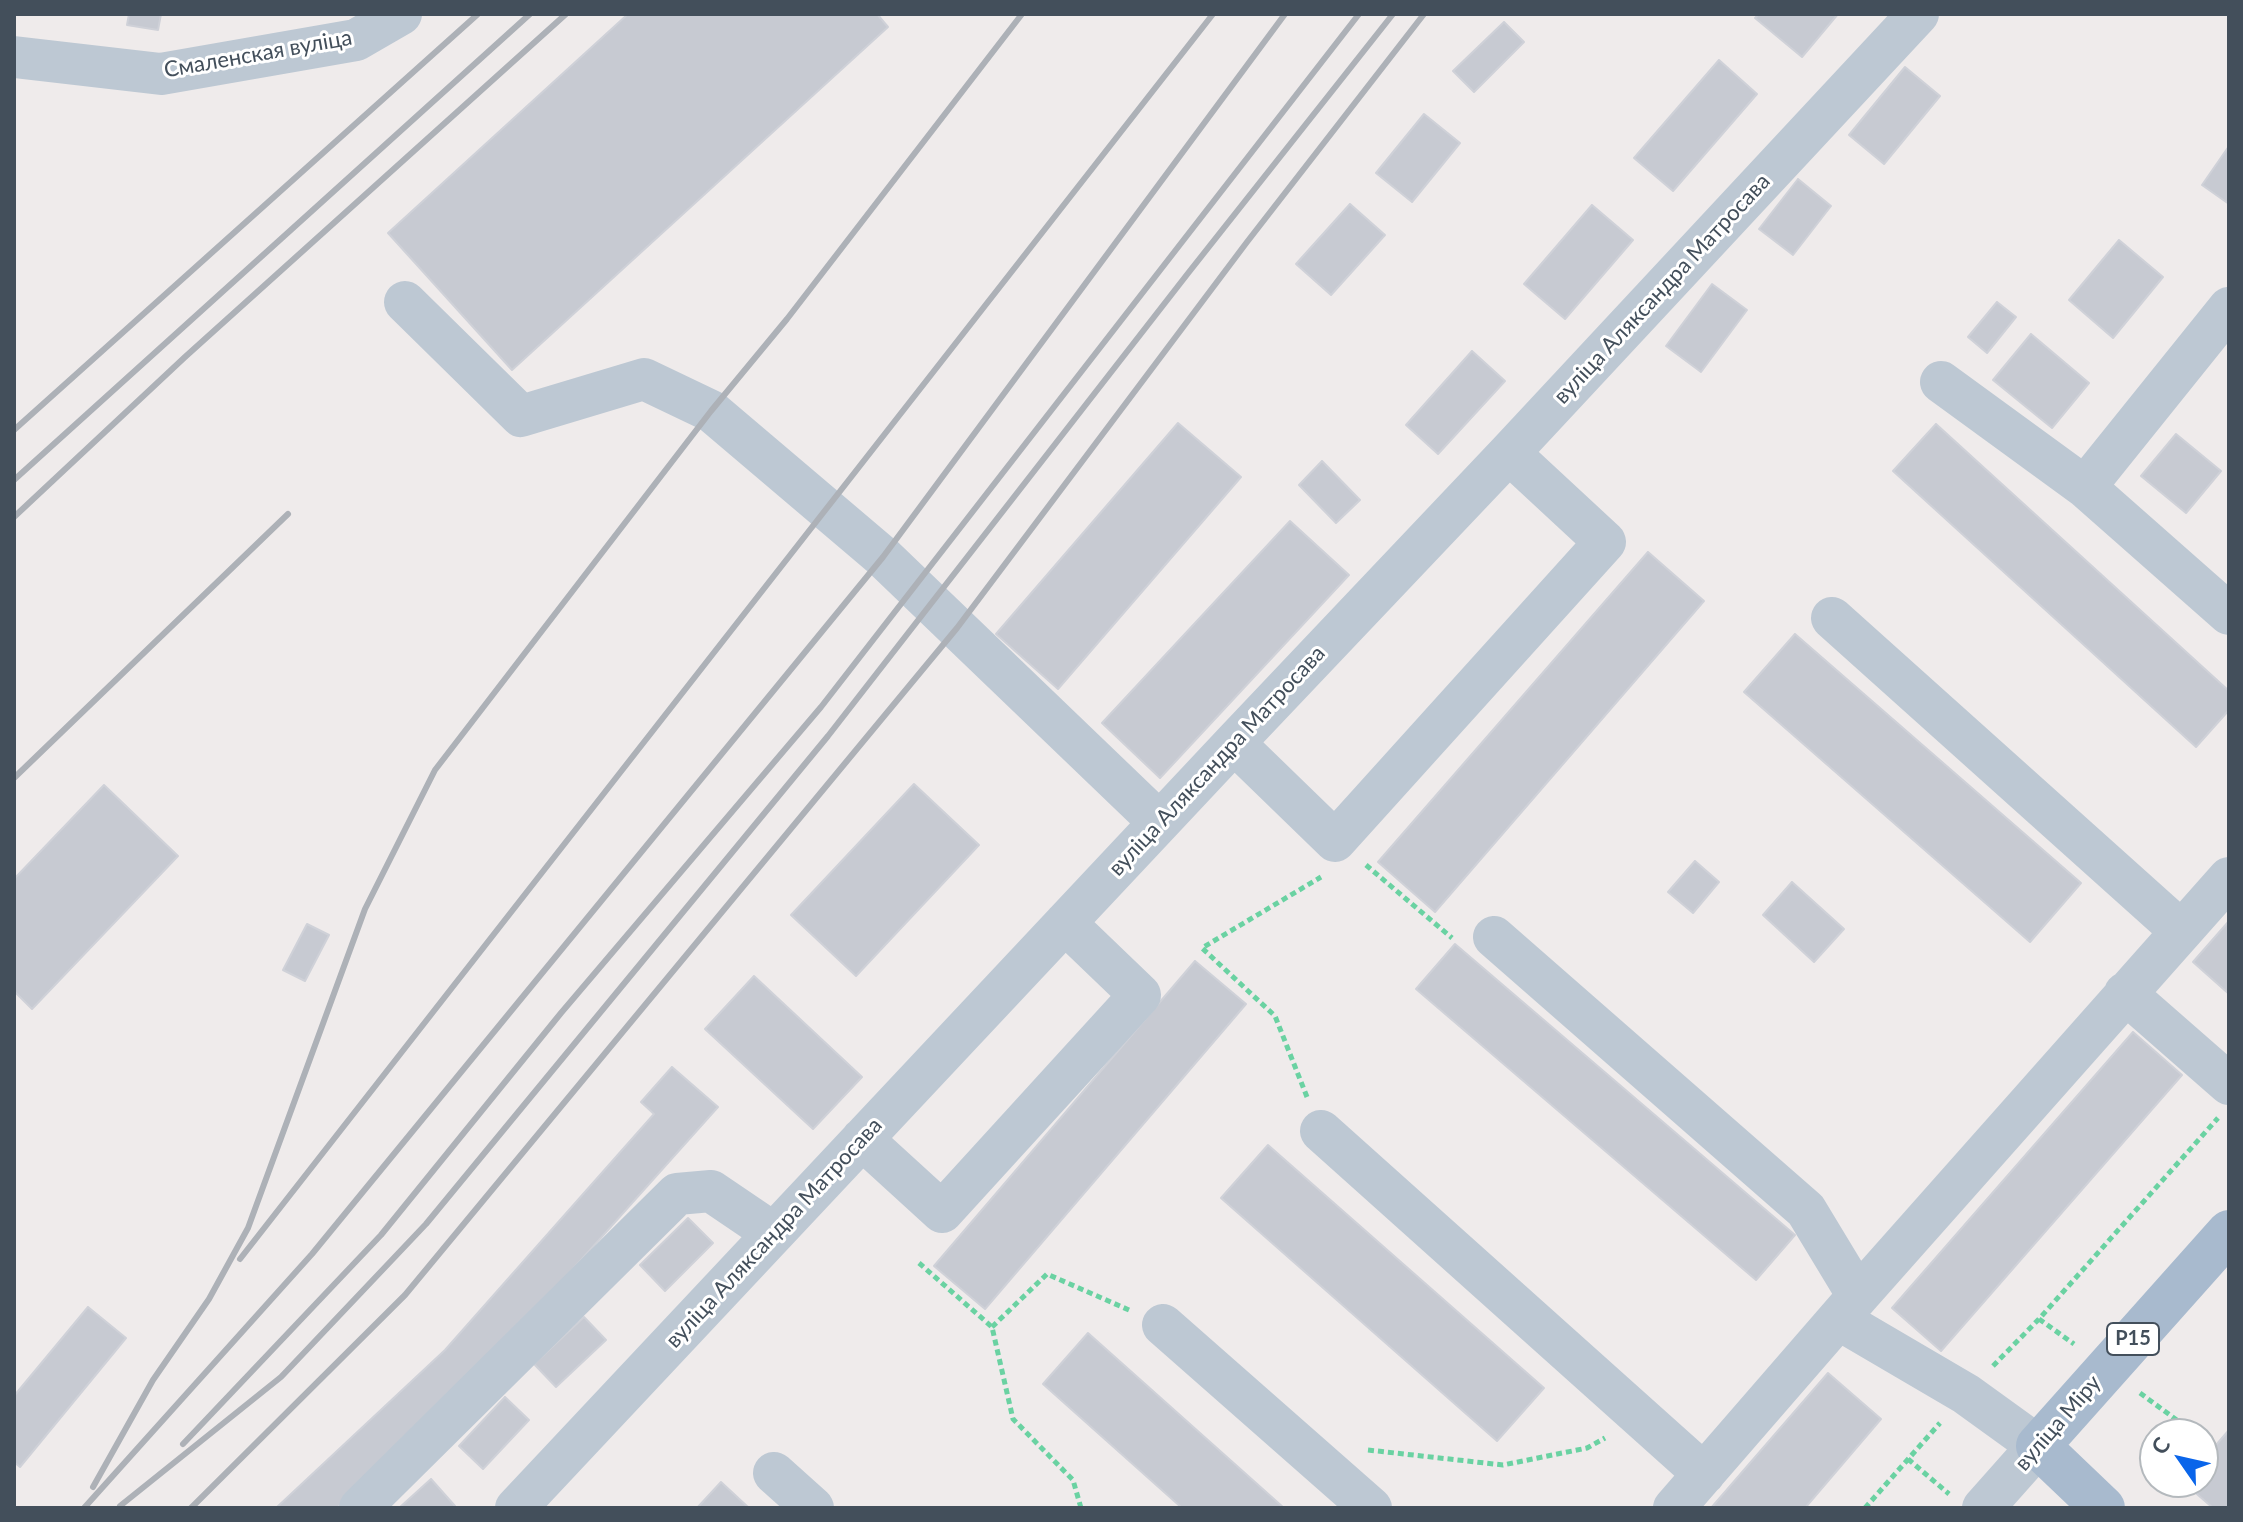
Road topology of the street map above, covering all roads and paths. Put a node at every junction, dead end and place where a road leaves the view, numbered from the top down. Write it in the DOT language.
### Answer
graph roads {
  1 [pos="401,14"];
  2 [pos="1918,14"];
  3 [pos="14,57"];
  4 [pos="405,302"];
  5 [pos="2229,308"];
  6 [pos="1941,382"];
  7 [pos="1509,453"];
  8 [pos="2085,487"];
  9 [pos="2229,614"];
  10 [pos="1832,618"];
  11 [pos="1234,743"];
  12 [pos="1159,822"];
  13 [pos="1355,856"];
  14 [pos="1329,871"];
  15 [pos="2229,878"];
  16 [pos="1065,923"];
  17 [pos="2181,931"];
  18 [pos="1494,937"];
  19 [pos="1452,938"];
  20 [pos="2125,993"];
  21 [pos="2224,1101"];
  22 [pos="1321,1131"];
  23 [pos="862,1139"];
  24 [pos="2229,1232"];
  25 [pos="773,1233"];
  26 [pos="919,1263"];
  27 [pos="1848,1308"];
  28 [pos="1163,1325"];
  29 [pos="992,1327"];
  30 [pos="1966,1394"];
  31 [pos="1641,1417"];
  32 [pos="2038,1446"];
  33 [pos="1355,1449"];
  34 [pos="1908,1459"];
  35 [pos="774,1473"];
  36 [pos="1704,1474"];
  37 [pos="1969,1503"];
  38 [pos="360,1508"];
  39 [pos="516,1508"];
  40 [pos="813,1508"];
  41 [pos="1081,1508"];
  42 [pos="1371,1508"];
  43 [pos="1674,1508"];
  44 [pos="1865,1508"];
  45 [pos="2103,1508"];
  1 -- 3 [label="street, Смаленская вуліца"];
  2 -- 7 [label="street, вуліца Аляксандра Матросава"];
  4 -- 12 [label="street"];
  5 -- 8 [label="street"];
  6 -- 8 [label="street"];
  7 -- 11 [label="street, вуліца Аляксандра Матросава"];
  7 -- 11 [label="street"];
  8 -- 9 [label="street"];
  10 -- 17 [label="street"];
  11 -- 12 [label="street, вуліца Аляксандра Матросава"];
  12 -- 16 [label="street, вуліца Аляксандра Матросава"];
  13 -- 19 [label="path"];
  14 -- 22 [label="path"];
  15 -- 17 [label="street"];
  16 -- 23 [label="street, вуліца Аляксандра Матросава"];
  16 -- 23 [label="street"];
  17 -- 20 [label="street"];
  18 -- 27 [label="street"];
  20 -- 21 [label="street"];
  20 -- 27 [label="street"];
  21 -- 30 [label="path"];
  22 -- 31 [label="street"];
  23 -- 25 [label="street, вуліца Аляксандра Матросава"];
  24 -- 32 [label="main road, вуліца Міру / Р15"];
  25 -- 38 [label="street"];
  25 -- 39 [label="street, вуліца Аляксандра Матросава"];
  26 -- 29 [label="path"];
  27 -- 30 [label="street"];
  27 -- 36 [label="street"];
  28 -- 29 [label="path"];
  28 -- 42 [label="street"];
  29 -- 41 [label="path"];
  30 -- 32 [label="street"];
  30 -- 34 [label="path"];
  31 -- 33 [label="path"];
  31 -- 36 [label="street"];
  32 -- 37 [label="street, вуліца Міру"];
  32 -- 45 [label="main road"];
  34 -- 37 [label="path"];
  34 -- 44 [label="path"];
  35 -- 40 [label="street"];
  36 -- 43 [label="street"];
}
